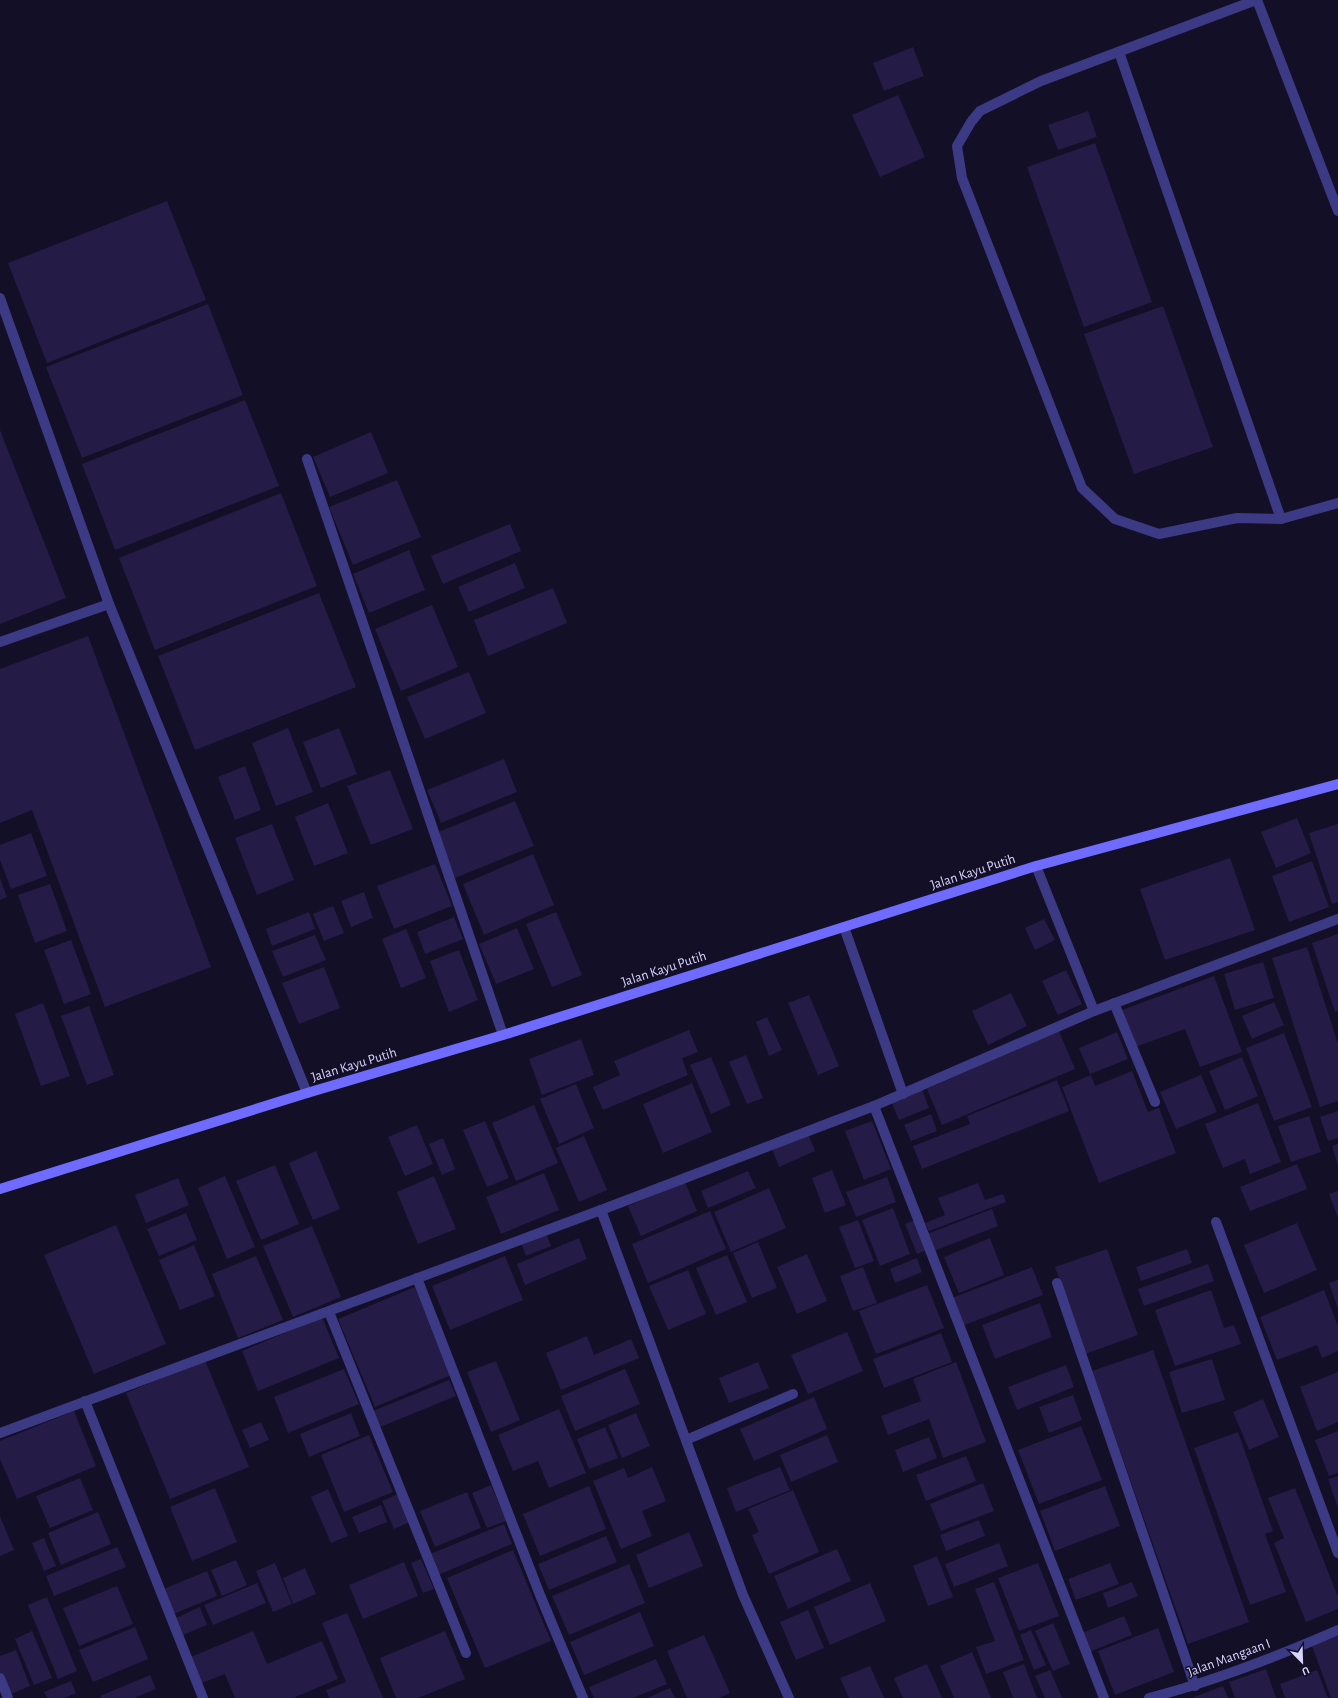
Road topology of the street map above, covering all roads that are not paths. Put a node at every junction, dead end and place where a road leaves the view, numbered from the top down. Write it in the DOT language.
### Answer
graph roads {
  1 [pos="1256,0"];
  2 [pos="1119,52"];
  3 [pos="1338,211"];
  4 [pos="0,298"];
  5 [pos="307,459"];
  6 [pos="1338,503"];
  7 [pos="1281,519"];
  8 [pos="109,604"];
  9 [pos="0,642"];
  10 [pos="1338,784"];
  11 [pos="1036,866"];
  12 [pos="1338,919"];
  13 [pos="844,927"];
  14 [pos="1114,1003"];
  15 [pos="1094,1011"];
  16 [pos="503,1035"];
  17 [pos="307,1093"];
  18 [pos="903,1094"];
  19 [pos="1155,1102"];
  20 [pos="874,1106"];
  21 [pos="0,1189"];
  22 [pos="601,1210"];
  23 [pos="1216,1222"];
  24 [pos="417,1278"];
  25 [pos="1057,1283"];
  26 [pos="329,1312"];
  27 [pos="793,1394"];
  28 [pos="85,1401"];
  29 [pos="0,1433"];
  30 [pos="686,1440"];
  31 [pos="1338,1553"];
  32 [pos="1338,1630"];
  33 [pos="466,1653"];
  34 [pos="0,1678"];
  35 [pos="1195,1686"];
  36 [pos="8,1698"];
  37 [pos="203,1698"];
  38 [pos="583,1698"];
  39 [pos="789,1698"];
  40 [pos="1104,1698"];
  41 [pos="1149,1698"];
  1 -- 2 [label="street"];
  1 -- 3 [label="street"];
  2 -- 7 [label="street"];
  2 -- 7 [label="street"];
  4 -- 8 [label="street"];
  5 -- 16 [label="street"];
  6 -- 7 [label="street"];
  8 -- 9 [label="street"];
  8 -- 17 [label="street"];
  10 -- 11 [label="street, Jalan Kayu Putih"];
  11 -- 13 [label="street, Jalan Kayu Putih"];
  11 -- 15 [label="street"];
  12 -- 14 [label="street"];
  13 -- 16 [label="street, Jalan Kayu Putih"];
  13 -- 18 [label="street"];
  14 -- 15 [label="street"];
  14 -- 19 [label="street"];
  15 -- 18 [label="street"];
  16 -- 17 [label="street, Jalan Kayu Putih"];
  17 -- 21 [label="street, Jalan Kayu Putih"];
  18 -- 20 [label="street"];
  20 -- 22 [label="street"];
  20 -- 40 [label="street"];
  22 -- 24 [label="street"];
  22 -- 30 [label="street"];
  23 -- 31 [label="street"];
  24 -- 26 [label="street"];
  24 -- 38 [label="street"];
  25 -- 35 [label="street"];
  26 -- 28 [label="street"];
  26 -- 33 [label="street"];
  27 -- 30 [label="street"];
  28 -- 29 [label="street"];
  28 -- 37 [label="street"];
  30 -- 39 [label="street"];
  32 -- 35 [label="street, Jalan Mangaan I"];
  34 -- 36 [label="street"];
  35 -- 41 [label="street, Jalan Mangaan I"];
}
